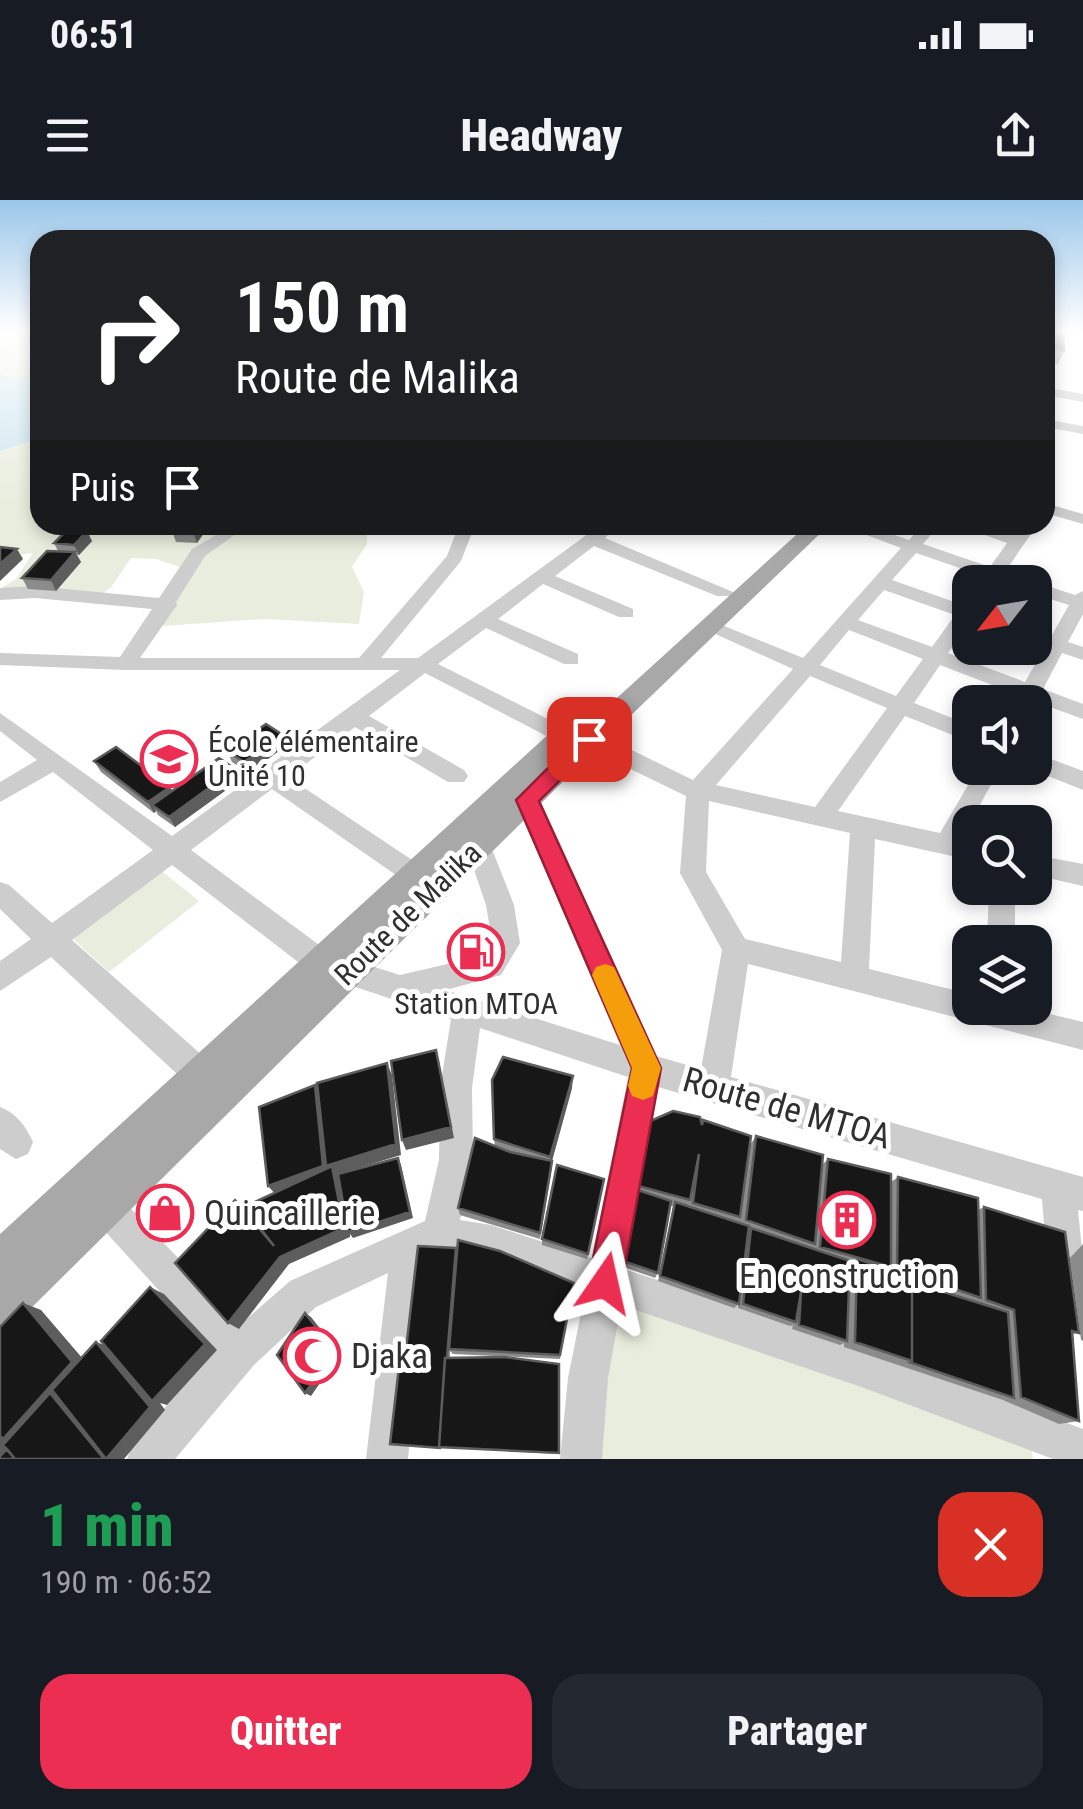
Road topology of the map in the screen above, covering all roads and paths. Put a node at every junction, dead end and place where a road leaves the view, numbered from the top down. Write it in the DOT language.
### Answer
graph roads {
  1 [pos="1055,393"];
  2 [pos="1083,398"];
  3 [pos="1055,424"];
  4 [pos="1083,430"];
  5 [pos="1055,511"];
  6 [pos="1083,520"];
  7 [pos="227,535"];
  8 [pos="464,535"];
  9 [pos="598,535"];
  10 [pos="608,535"];
  11 [pos="787,535"];
  12 [pos="809,535"];
  13 [pos="878,535"];
  14 [pos="921,535"];
  15 [pos="998,535"];
  16 [pos="1022,535"];
  17 [pos="1017,541"];
  18 [pos="912,546"];
  19 [pos="959,565"];
  20 [pos="1000,565"];
  21 [pos="542,576"];
  22 [pos="880,582"];
  23 [pos="724,592"];
  24 [pos="1052,593"];
  25 [pos="0,594"];
  26 [pos="1082,602"];
  27 [pos="168,605"];
  28 [pos="952,605"];
  29 [pos="626,613"];
  30 [pos="484,620"];
  31 [pos="846,622"];
  32 [pos="710,627"];
  33 [pos="952,634"];
  34 [pos="1052,642"];
  35 [pos="1057,644"];
  36 [pos="1083,654"];
  37 [pos="936,656"];
  38 [pos="0,659"];
  39 [pos="571,659"];
  40 [pos="365,662"];
  41 [pos="126,664"];
  42 [pos="423,664"];
  43 [pos="806,666"];
  44 [pos="1000,685"];
  45 [pos="1034,685"];
  46 [pos="1052,704"];
  47 [pos="900,705"];
  48 [pos="1083,712"];
  49 [pos="353,716"];
  50 [pos="0,720"];
  51 [pos="952,727"];
  52 [pos="576,737"];
  53 [pos="54,761"];
  54 [pos="1052,768"];
  55 [pos="456,776"];
  56 [pos="271,777"];
  57 [pos="1083,781"];
  58 [pos="698,790"];
  59 [pos="0,793"];
  60 [pos="527,800"];
  61 [pos="820,817"];
  62 [pos="863,827"];
  63 [pos="479,846"];
  64 [pos="952,847"];
  65 [pos="172,850"];
  66 [pos="1052,869"];
  67 [pos="415,875"];
  68 [pos="1083,875"];
  69 [pos="0,892"];
  70 [pos="52,940"];
  71 [pos="736,950"];
  72 [pos="334,968"];
  73 [pos="0,978"];
  74 [pos="854,979"];
  75 [pos="396,989"];
  76 [pos="467,1011"];
  77 [pos="1083,1036"];
  78 [pos="646,1068"];
  79 [pos="201,1075"];
  80 [pos="714,1087"];
  81 [pos="1070,1190"];
  82 [pos="105,1206"];
  83 [pos="424,1241"];
  84 [pos="0,1264"];
  85 [pos="605,1283"];
  86 [pos="1068,1301"];
  87 [pos="0,1307"];
  88 [pos="240,1351"];
  89 [pos="1080,1441"];
  90 [pos="148,1459"];
  91 [pos="386,1459"];
  92 [pos="580,1459"];
  1 -- 2 [label="street"];
  3 -- 4 [label="street"];
  5 -- 6 [label="street"];
  7 -- 27 [label="street"];
  8 -- 40 [label="street"];
  9 -- 21 [label="street"];
  10 -- 23 [label="street"];
  11 -- 23 [label="main road, Route de Malika"];
  12 -- 32 [label="main road, Route de Malika"];
  13 -- 18 [label="street"];
  14 -- 18 [label="street"];
  15 -- 17 [label="street"];
  16 -- 17 [label="street"];
  17 -- 20 [label="street"];
  18 -- 19 [label="street"];
  18 -- 22 [label="street"];
  21 -- 29 [label="street"];
  21 -- 30 [label="street"];
  22 -- 28 [label="street"];
  22 -- 31 [label="street"];
  23 -- 52 [label="main road, Route de Malika"];
  24 -- 26 [label="street"];
  25 -- 27 [label="street"];
  26 -- 35 [label="street"];
  27 -- 41 [label="street"];
  30 -- 39 [label="street"];
  30 -- 42 [label="street"];
  31 -- 37 [label="street"];
  31 -- 43 [label="street"];
  32 -- 43 [label="street"];
  32 -- 52 [label="main road, Route de Malika"];
  33 -- 37 [label="street"];
  34 -- 35 [label="street"];
  35 -- 36 [label="street"];
  35 -- 45 [label="street"];
  37 -- 44 [label="street"];
  37 -- 47 [label="street"];
  38 -- 41 [label="street"];
  40 -- 41 [label="street"];
  40 -- 42 [label="street"];
  42 -- 49 [label="street"];
  42 -- 52 [label="street"];
  43 -- 47 [label="street"];
  43 -- 58 [label="street"];
  46 -- 48 [label="street"];
  47 -- 51 [label="street"];
  47 -- 61 [label="street"];
  49 -- 55 [label="street"];
  49 -- 56 [label="street"];
  50 -- 53 [label="street"];
  52 -- 58 [label="street"];
  52 -- 60 [label="main road, Route de Malika"];
  52 -- 67 [label="main road, Route de Malika"];
  53 -- 59 [label="street"];
  53 -- 65 [label="street"];
  54 -- 57 [label="street"];
  56 -- 65 [label="street"];
  56 -- 67 [label="street"];
  58 -- 61 [label="street"];
  58 -- 71 [label="street"];
  60 -- 63 [label="main road, Route de Malika"];
  60 -- 78 [label="street"];
  61 -- 62 [label="street"];
  62 -- 64 [label="street"];
  62 -- 74 [label="street"];
  63 -- 72 [label="main road, Route de Malika"];
  63 -- 75 [label="street"];
  65 -- 70 [label="street"];
  65 -- 72 [label="street"];
  66 -- 68 [label="street"];
  67 -- 72 [label="main road, Route de Malika"];
  69 -- 70 [label="street"];
  70 -- 73 [label="street"];
  70 -- 79 [label="street"];
  71 -- 74 [label="street"];
  71 -- 80 [label="street"];
  72 -- 75 [label="street, Route de MTOA"];
  72 -- 79 [label="main road, Route de Malika"];
  72 -- 82 [label="main road, Route de Malika"];
  74 -- 77 [label="street"];
  75 -- 76 [label="street, Route de MTOA"];
  76 -- 78 [label="street, Route de MTOA"];
  76 -- 83 [label="street"];
  78 -- 80 [label="street, Route de MTOA"];
  78 -- 85 [label="street"];
  79 -- 84 [label="main road, Route de Malika"];
  80 -- 81 [label="street, Route de MTOA"];
  81 -- 86 [label="street"];
  82 -- 87 [label="main road, Route de Malika"];
  82 -- 88 [label="street"];
  83 -- 85 [label="street"];
  83 -- 88 [label="street"];
  83 -- 91 [label="street"];
  85 -- 89 [label="street"];
  85 -- 92 [label="street"];
  88 -- 90 [label="street"];
}
